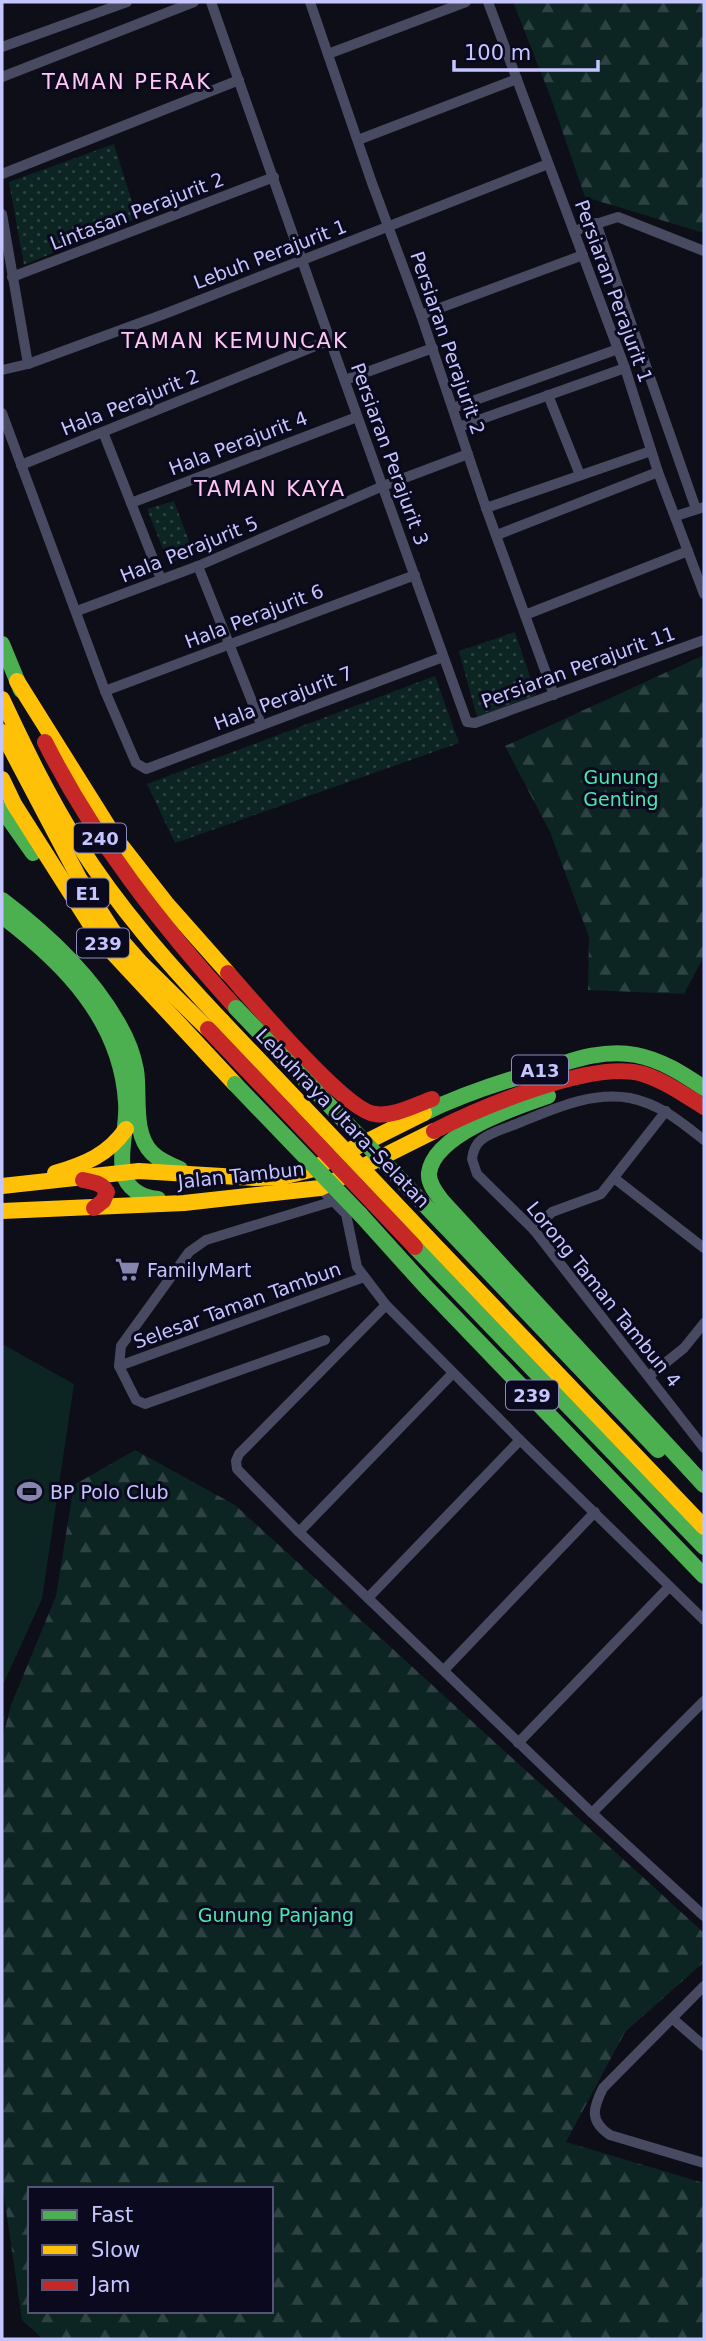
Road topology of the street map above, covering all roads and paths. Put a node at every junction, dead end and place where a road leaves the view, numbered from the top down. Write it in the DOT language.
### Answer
graph roads {
  1 [pos="127,2"];
  2 [pos="194,2"];
  3 [pos="211,2"];
  4 [pos="310,2"];
  5 [pos="466,2"];
  6 [pos="488,2"];
  7 [pos="2,47"];
  8 [pos="328,54"];
  9 [pos="2,77"];
  10 [pos="517,79"];
  11 [pos="239,80"];
  12 [pos="358,140"];
  13 [pos="548,164"];
  14 [pos="2,174"];
  15 [pos="274,177"];
  16 [pos="2,214"];
  17 [pos="596,223"];
  18 [pos="388,226"];
  19 [pos="574,231"];
  20 [pos="704,251"];
  21 [pos="583,256"];
  22 [pos="303,259"];
  23 [pos="12,277"];
  24 [pos="421,315"];
  25 [pos="330,340"];
  26 [pos="433,348"];
  27 [pos="618,349"];
  28 [pos="28,364"];
  29 [pos="625,368"];
  30 [pos="2,370"];
  31 [pos="345,380"];
  32 [pos="548,395"];
  33 [pos="453,408"];
  34 [pos="2,413"];
  35 [pos="358,417"];
  36 [pos="459,427"];
  37 [pos="103,432"];
  38 [pos="651,451"];
  39 [pos="468,454"];
  40 [pos="21,465"];
  41 [pos="658,472"];
  42 [pos="580,475"];
  43 [pos="383,486"];
  44 [pos="131,503"];
  45 [pos="486,508"];
  46 [pos="700,508"];
  47 [pos="676,516"];
  48 [pos="497,535"];
  49 [pos="688,551"];
  50 [pos="198,566"];
  51 [pos="415,575"];
  52 [pos="162,579"];
  53 [pos="704,594"];
  54 [pos="77,611"];
  55 [pos="525,615"];
  56 [pos="704,640"];
  57 [pos="2,644"];
  58 [pos="228,645"];
  59 [pos="443,657"];
  60 [pos="17,681"];
  61 [pos="106,691"];
  62 [pos="554,695"];
  63 [pos="2,699"];
  64 [pos="466,719"];
  65 [pos="261,724"];
  66 [pos="2,732"];
  67 [pos="2,779"];
  68 [pos="2,809"];
  69 [pos="2,900"];
  70 [pos="2,916"];
  71 [pos="99,938"];
  72 [pos="215,1025"];
  73 [pos="594,1073"];
  74 [pos="704,1088"];
  75 [pos="466,1093"];
  76 [pos="704,1107"];
  77 [pos="666,1111"];
  78 [pos="126,1128"];
  79 [pos="704,1140"];
  80 [pos="122,1173"];
  81 [pos="199,1175"];
  82 [pos="69,1178"];
  83 [pos="614,1178"];
  84 [pos="2,1186"];
  85 [pos="320,1188"];
  86 [pos="334,1200"];
  87 [pos="183,1203"];
  88 [pos="94,1208"];
  89 [pos="2,1211"];
  90 [pos="534,1230"];
  91 [pos="421,1242"];
  92 [pos="704,1248"];
  93 [pos="364,1278"];
  94 [pos="386,1305"];
  95 [pos="704,1323"];
  96 [pos="326,1340"];
  97 [pos="119,1366"];
  98 [pos="453,1373"];
  99 [pos="649,1376"];
  100 [pos="520,1440"];
  101 [pos="704,1448"];
  102 [pos="704,1485"];
  103 [pos="704,1498"];
  104 [pos="595,1512"];
  105 [pos="704,1527"];
  106 [pos="299,1532"];
  107 [pos="704,1547"];
  108 [pos="704,1576"];
  109 [pos="669,1587"];
  110 [pos="368,1598"];
  111 [pos="704,1620"];
  112 [pos="444,1670"];
  113 [pos="704,1701"];
  114 [pos="518,1743"];
  115 [pos="592,1814"];
  116 [pos="704,1916"];
  117 [pos="704,1986"];
  118 [pos="673,2019"];
  119 [pos="704,2046"];
  120 [pos="704,2163"];
  1 -- 7 [label="street"];
  2 -- 9 [label="street"];
  3 -- 11 [label="street, Persiaran Perajurit 3"];
  4 -- 8 [label="street, Persiaran Perajurit 2"];
  5 -- 8 [label="street"];
  6 -- 10 [label="street, Persiaran Perajurit 1"];
  8 -- 12 [label="street, Persiaran Perajurit 2"];
  10 -- 12 [label="street"];
  10 -- 13 [label="street, Persiaran Perajurit 1"];
  11 -- 14 [label="street"];
  11 -- 15 [label="street, Persiaran Perajurit 3"];
  12 -- 18 [label="street, Persiaran Perajurit 2"];
  13 -- 18 [label="street, Lebuh Perajurit 1"];
  13 -- 19 [label="street, Persiaran Perajurit 1"];
  15 -- 22 [label="street, Persiaran Perajurit 3"];
  15 -- 23 [label="street, Lintasan Perajurit 2"];
  16 -- 23 [label="street"];
  17 -- 19 [label="street"];
  17 -- 20 [label="street"];
  17 -- 46 [label="street, Persiaran Perajurit 1"];
  18 -- 22 [label="street, Lebuh Perajurit 1"];
  18 -- 24 [label="street, Persiaran Perajurit 2"];
  19 -- 21 [label="street, Persiaran Perajurit 1"];
  21 -- 24 [label="street"];
  21 -- 27 [label="street, Persiaran Perajurit 1"];
  22 -- 25 [label="street, Persiaran Perajurit 3"];
  22 -- 28 [label="street, Lebuh Perajurit 1"];
  23 -- 28 [label="street"];
  24 -- 26 [label="street, Persiaran Perajurit 2"];
  25 -- 31 [label="street, Persiaran Perajurit 3"];
  25 -- 37 [label="street, Hala Perajurit 2"];
  26 -- 31 [label="street"];
  26 -- 33 [label="street, Persiaran Perajurit 2"];
  27 -- 29 [label="street, Persiaran Perajurit 1"];
  27 -- 33 [label="street"];
  28 -- 30 [label="street, Lebuh Perajurit 1"];
  29 -- 32 [label="street"];
  29 -- 38 [label="street, Persiaran Perajurit 1"];
  31 -- 35 [label="street, Persiaran Perajurit 3"];
  32 -- 36 [label="street"];
  32 -- 42 [label="street"];
  33 -- 36 [label="street, Persiaran Perajurit 2"];
  34 -- 40 [label="street"];
  35 -- 43 [label="street, Persiaran Perajurit 3"];
  35 -- 44 [label="street, Hala Perajurit 4"];
  36 -- 39 [label="street, Persiaran Perajurit 2"];
  37 -- 40 [label="street, Hala Perajurit 2"];
  37 -- 44 [label="street"];
  38 -- 41 [label="street, Persiaran Perajurit 1"];
  38 -- 42 [label="street"];
  39 -- 43 [label="street, Hala Perajurit 5"];
  39 -- 45 [label="street, Persiaran Perajurit 2"];
  40 -- 54 [label="street"];
  41 -- 47 [label="street, Persiaran Perajurit 1"];
  41 -- 48 [label="street"];
  42 -- 45 [label="street"];
  43 -- 50 [label="street, Hala Perajurit 5"];
  43 -- 51 [label="street, Persiaran Perajurit 3"];
  44 -- 52 [label="street"];
  45 -- 48 [label="street, Persiaran Perajurit 2"];
  46 -- 47 [label="street"];
  47 -- 49 [label="street, Persiaran Perajurit 1"];
  48 -- 55 [label="street, Persiaran Perajurit 2"];
  49 -- 53 [label="street, Persiaran Perajurit 1"];
  49 -- 55 [label="street"];
  50 -- 52 [label="street, Hala Perajurit 5"];
  50 -- 58 [label="street"];
  51 -- 58 [label="street, Hala Perajurit 6"];
  51 -- 59 [label="street, Persiaran Perajurit 3"];
  52 -- 54 [label="street, Hala Perajurit 5"];
  54 -- 61 [label="street"];
  55 -- 62 [label="street, Persiaran Perajurit 2"];
  56 -- 62 [label="street, Persiaran Perajurit 11"];
  57 -- 60 [label="main road, 240"];
  58 -- 61 [label="street, Hala Perajurit 6"];
  58 -- 65 [label="street"];
  59 -- 64 [label="street, Persiaran Perajurit 3"];
  59 -- 65 [label="street, Hala Perajurit 7"];
  60 -- 75 [label="main road"];
  60 -- 103 [label="main road, 240, bridge"];
  61 -- 65 [label="street, Hala Perajurit 7"];
  62 -- 64 [label="street, Persiaran Perajurit 11"];
  63 -- 72 [label="main road, Lebuhraya Utara–Selatan / E1"];
  66 -- 72 [label="main road, Lebuhraya Utara–Selatan / E1"];
  67 -- 71 [label="main road, 239"];
  68 -- 71 [label="main road"];
  69 -- 81 [label="main road"];
  70 -- 78 [label="main road"];
  71 -- 108 [label="main road, 239, bridge"];
  72 -- 91 [label="main road, Lebuhraya Utara–Selatan / E1, bridge"];
  73 -- 76 [label="main road, Jalan Tambun / A13"];
  73 -- 85 [label="main road, Jalan Tambun / A13"];
  73 -- 102 [label="main road"];
  74 -- 75 [label="main road, Jalan Tambun / A13"];
  75 -- 81 [label="main road, Jalan Tambun / A13"];
  77 -- 79 [label="street"];
  77 -- 83 [label="street"];
  77 -- 90 [label="street, Lorong Taman Tambun 4"];
  78 -- 80 [label="main road"];
  78 -- 84 [label="main road"];
  80 -- 81 [label="main road, Jalan Tambun / A13"];
  80 -- 82 [label="main road, Jalan Tambun / A13"];
  80 -- 87 [label="main road"];
  82 -- 84 [label="main road, Jalan Tambun / A13"];
  82 -- 88 [label="main road"];
  83 -- 90 [label="street"];
  83 -- 92 [label="street"];
  85 -- 86 [label="street"];
  85 -- 87 [label="main road, Jalan Tambun / A13"];
  86 -- 93 [label="street"];
  86 -- 97 [label="street, Selesar Taman Tambun"];
  87 -- 88 [label="main road, Jalan Tambun / A13"];
  88 -- 89 [label="main road, Jalan Tambun / A13"];
  90 -- 99 [label="street, Lorong Taman Tambun 4"];
  91 -- 105 [label="main road, Lebuhraya Utara–Selatan / E1"];
  91 -- 107 [label="main road, Lebuhraya Utara–Selatan / E1"];
  93 -- 94 [label="street"];
  93 -- 97 [label="street, Selesar Taman Tambun"];
  94 -- 98 [label="street"];
  94 -- 106 [label="street"];
  95 -- 99 [label="street"];
  96 -- 97 [label="street"];
  98 -- 100 [label="street"];
  98 -- 106 [label="street"];
  99 -- 101 [label="street, Lorong Taman Tambun 4"];
  100 -- 104 [label="street"];
  100 -- 110 [label="street"];
  104 -- 109 [label="street"];
  104 -- 112 [label="street"];
  106 -- 110 [label="street"];
  109 -- 111 [label="street"];
  109 -- 114 [label="street"];
  110 -- 112 [label="street"];
  112 -- 114 [label="street"];
  113 -- 115 [label="street"];
  114 -- 115 [label="street"];
  115 -- 116 [label="street"];
  117 -- 118 [label="street"];
  118 -- 119 [label="street"];
  118 -- 120 [label="street"];
}
